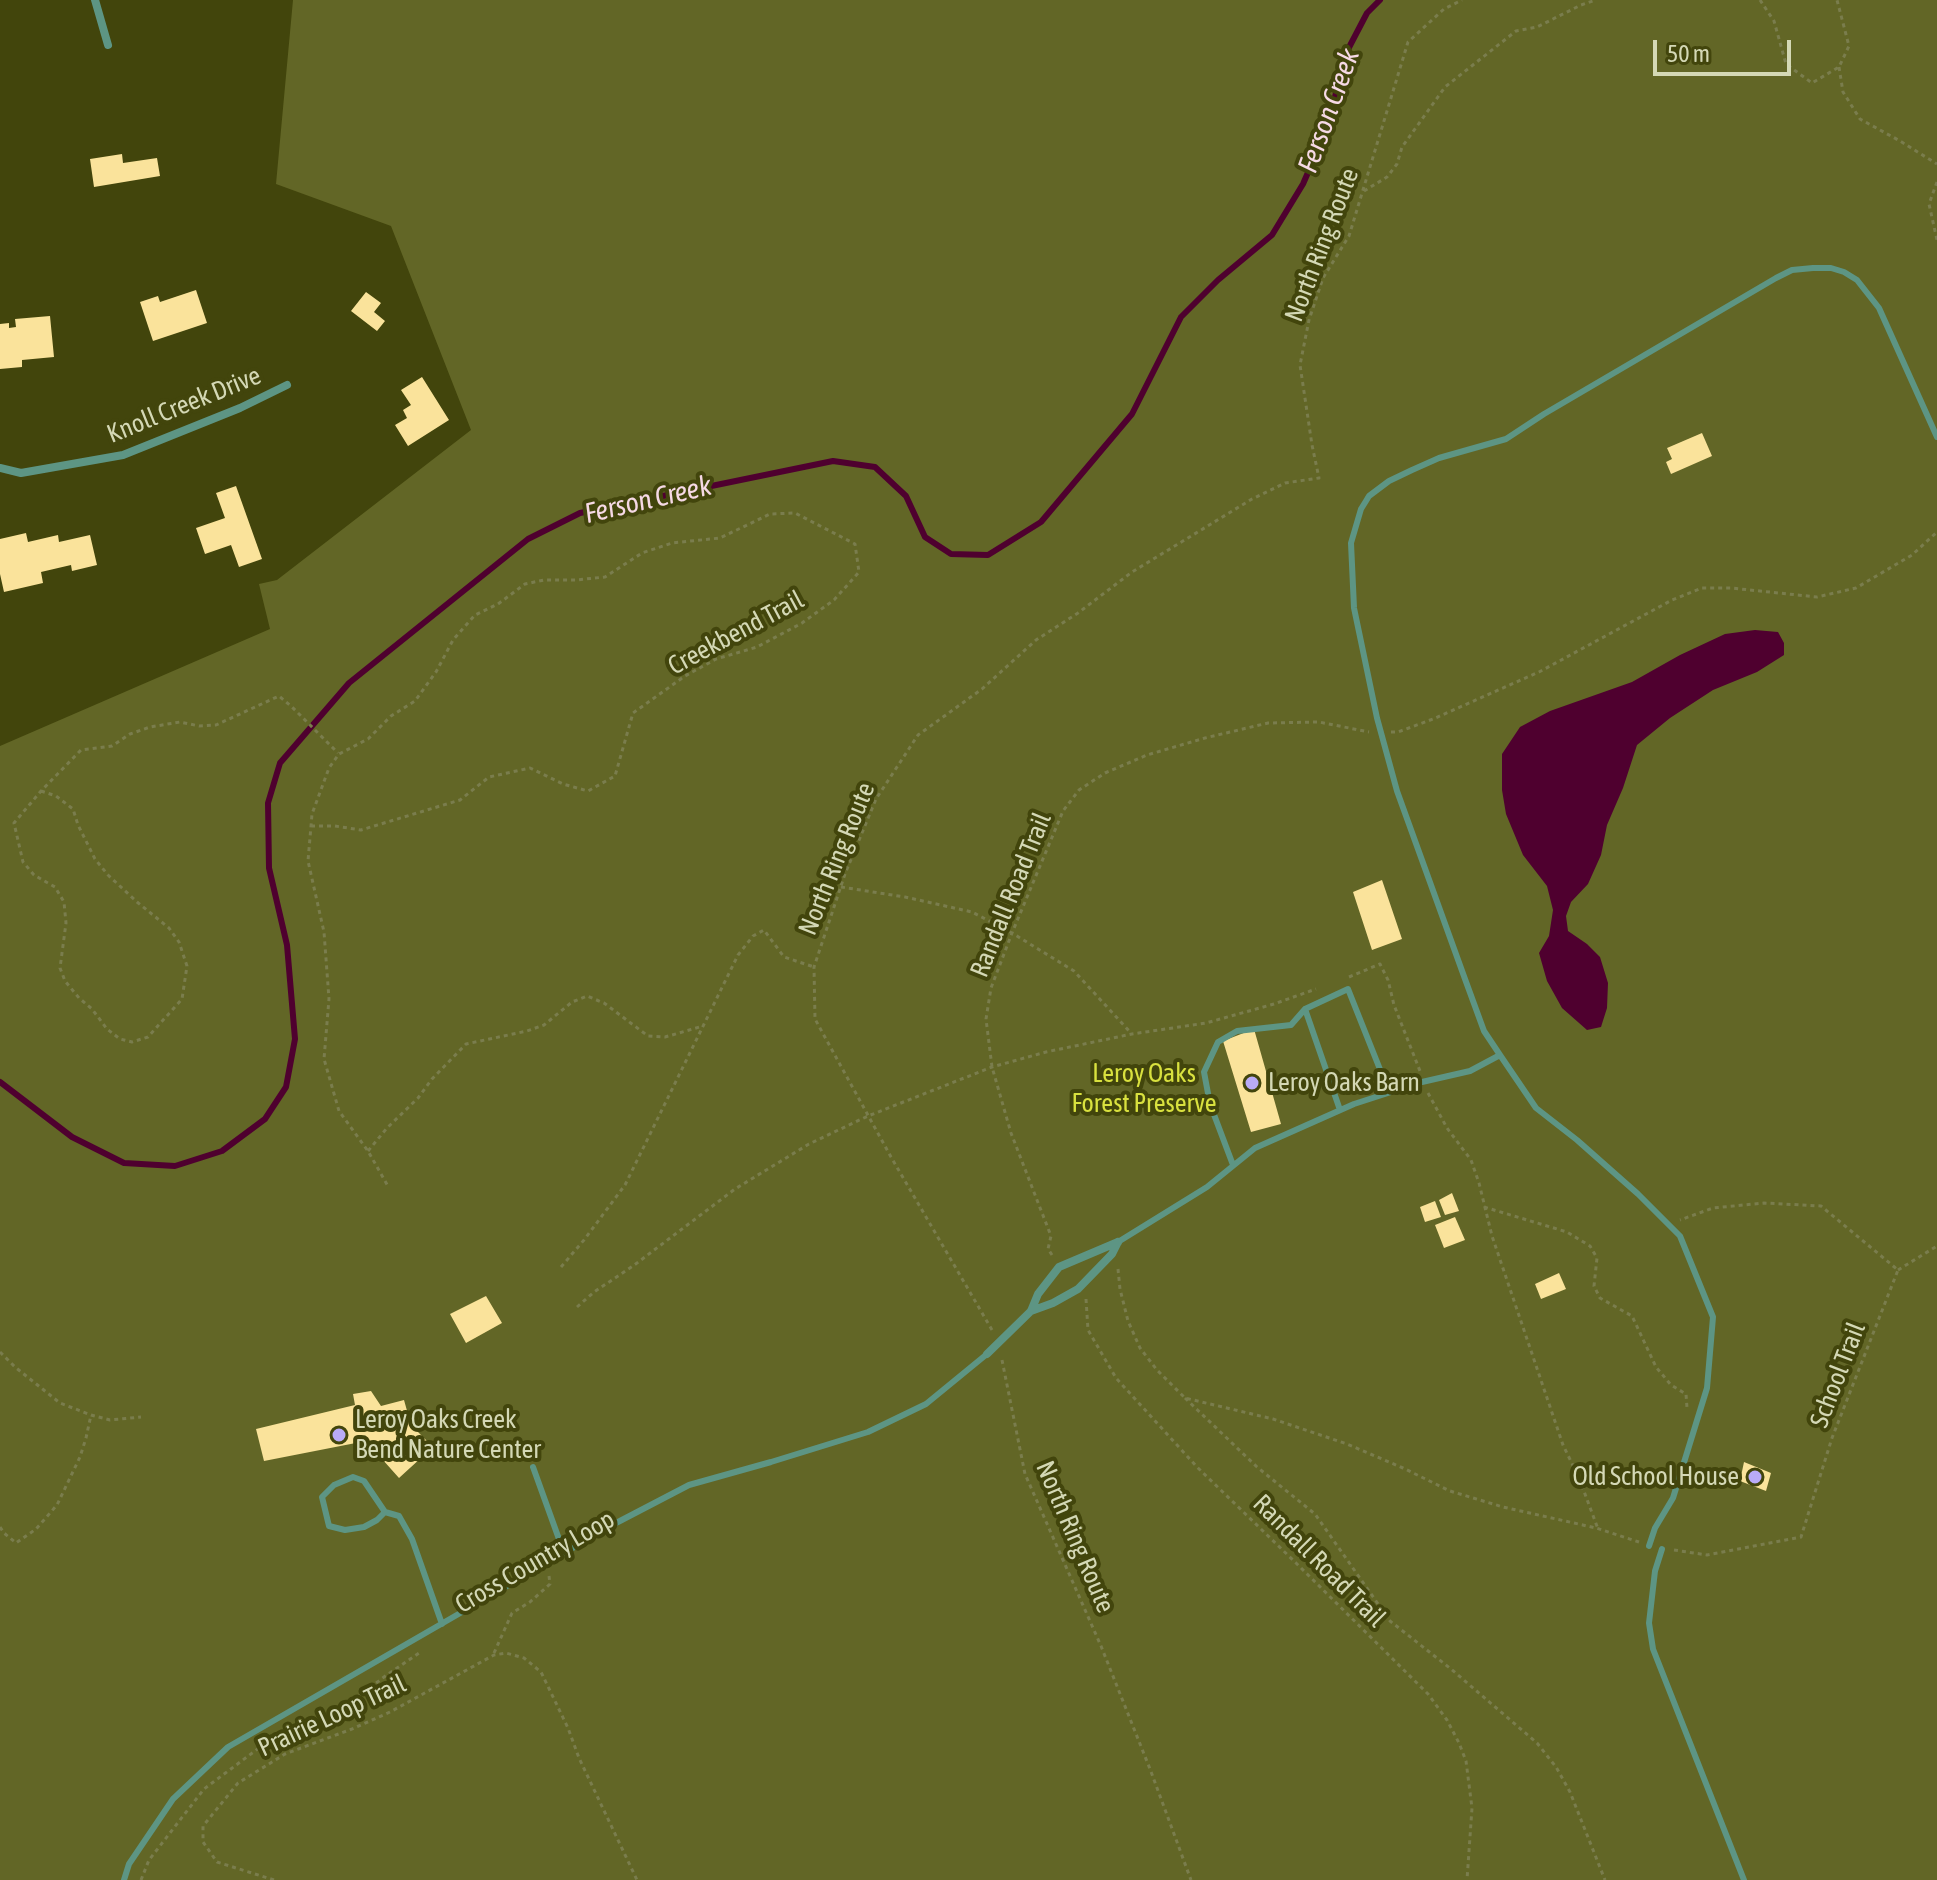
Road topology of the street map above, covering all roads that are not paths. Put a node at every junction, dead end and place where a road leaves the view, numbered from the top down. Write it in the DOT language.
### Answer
graph roads {
  1 [pos="95,0"];
  2 [pos="108,45"];
  3 [pos="287,385"];
  4 [pos="1937,437"];
  5 [pos="0,468"];
  6 [pos="1305,1009"];
  7 [pos="1500,1055"];
  8 [pos="1389,1092"];
  9 [pos="1340,1110"];
  10 [pos="1233,1165"];
  11 [pos="1118,1242"];
  12 [pos="1031,1311"];
  13 [pos="987,1354"];
  14 [pos="533,1467"];
  15 [pos="385,1512"];
  16 [pos="1649,1546"];
  17 [pos="1662,1549"];
  18 [pos="564,1553"];
  19 [pos="442,1624"];
  20 [pos="124,1880"];
  21 [pos="1744,1880"];
  1 -- 2 [label="street"];
  3 -- 5 [label="street, Knoll Creek Drive"];
  4 -- 7 [label="lane"];
  6 -- 8 [label="lane"];
  6 -- 9 [label="lane"];
  6 -- 10 [label="lane"];
  7 -- 8 [label="lane"];
  7 -- 16 [label="lane"];
  8 -- 9 [label="lane"];
  9 -- 10 [label="lane"];
  10 -- 11 [label="lane"];
  11 -- 12 [label="street"];
  11 -- 12 [label="street"];
  12 -- 13 [label="street"];
  13 -- 18 [label="lane"];
  14 -- 18 [label="lane"];
  15 -- 15 [label="lane"];
  15 -- 19 [label="lane"];
  17 -- 21 [label="lane"];
  18 -- 19 [label="lane"];
  19 -- 20 [label="lane"];
}
